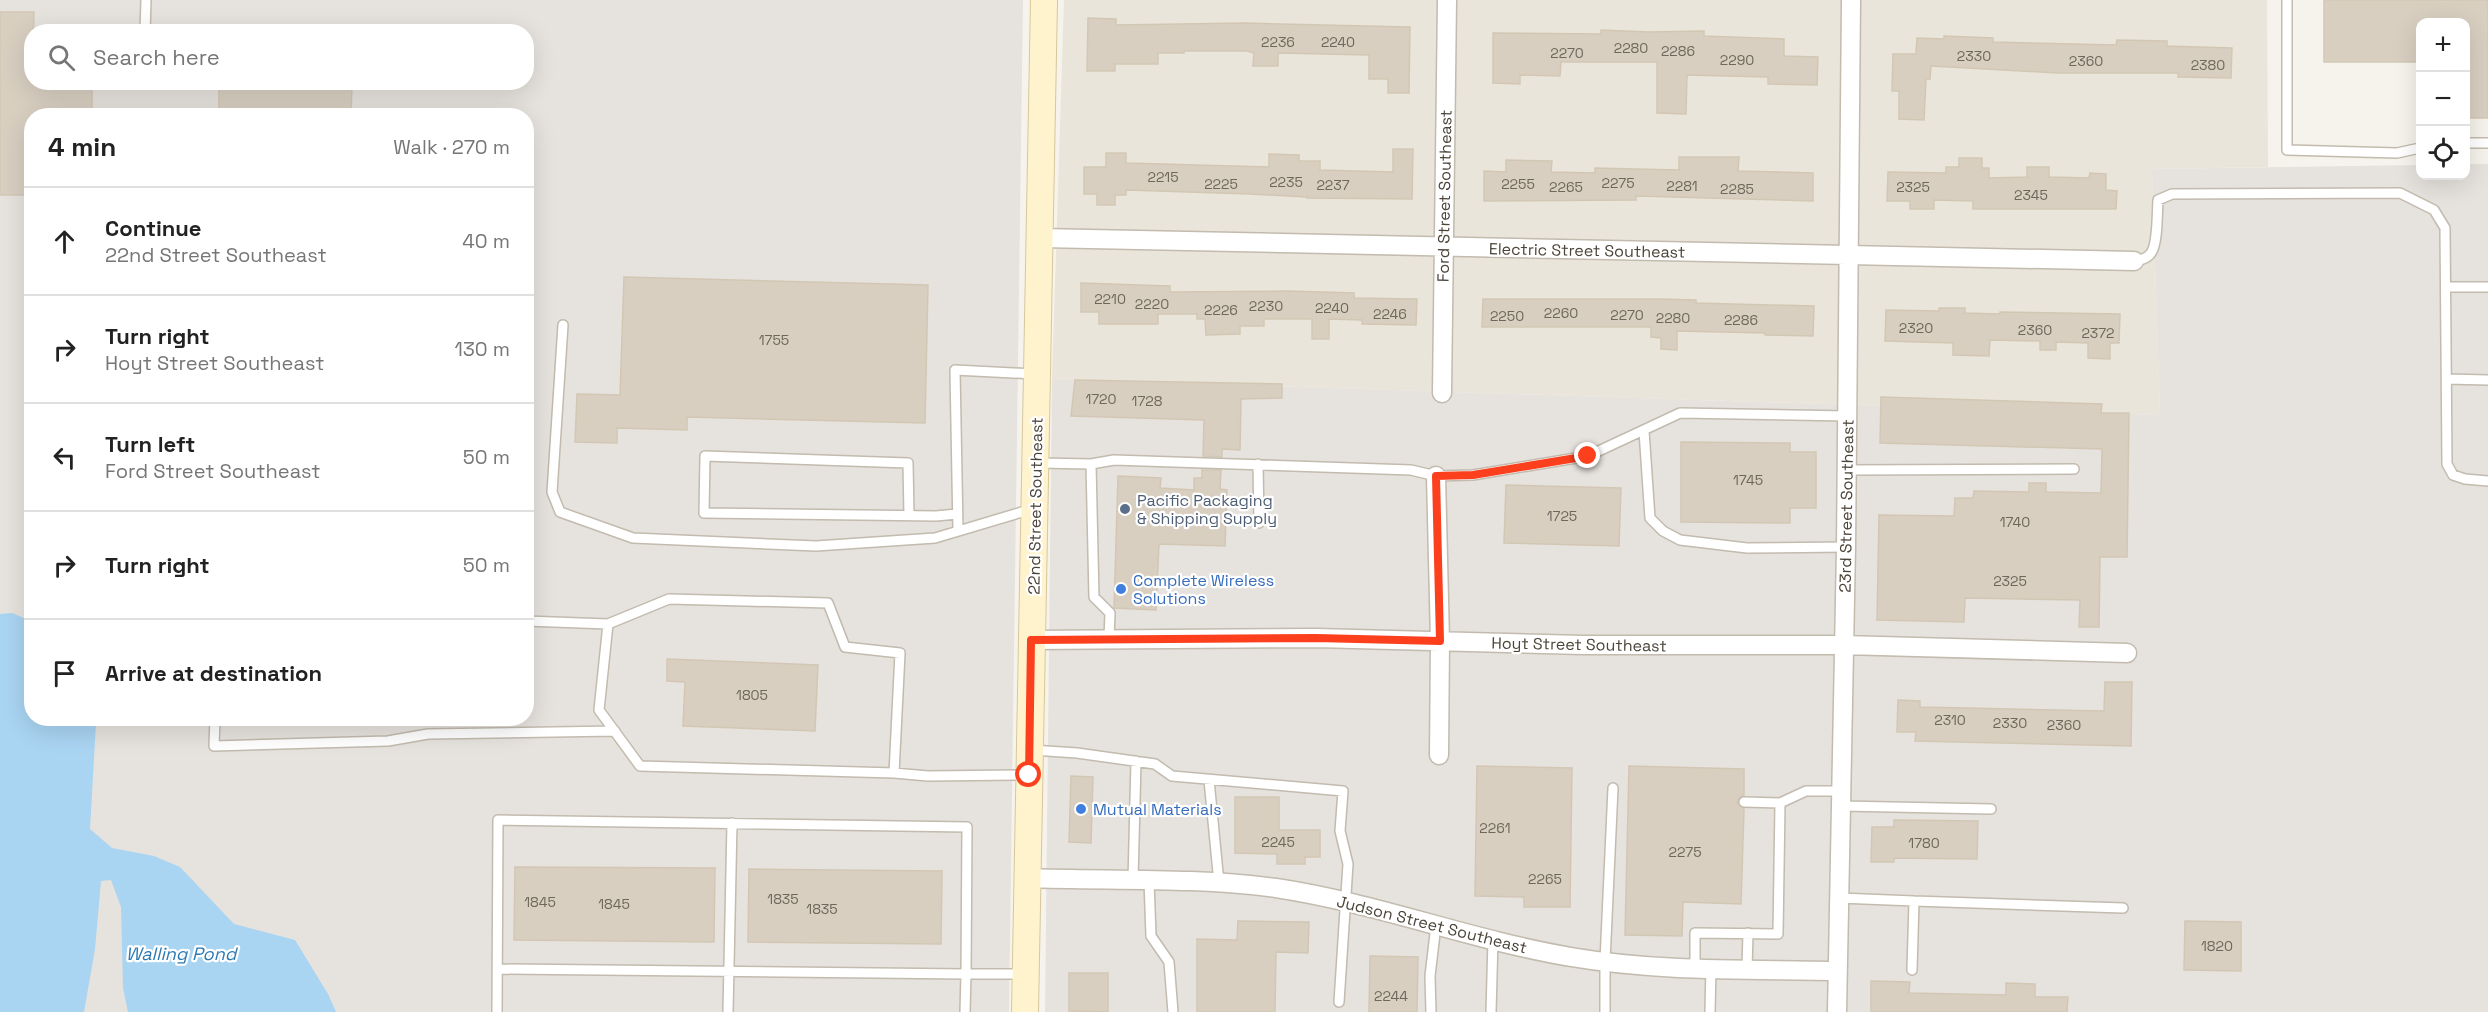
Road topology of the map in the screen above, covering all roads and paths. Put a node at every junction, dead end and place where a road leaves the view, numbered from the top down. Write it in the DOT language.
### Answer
graph roads {
  1 [pos="146,0"];
  2 [pos="1044,0"];
  3 [pos="1446,0"];
  4 [pos="1851,0"];
  5 [pos="2287,0"];
  6 [pos="145,24"];
  7 [pos="2470,143"];
  8 [pos="2488,143"];
  9 [pos="2416,149"];
  10 [pos="1041,238"];
  11 [pos="1444,248"];
  12 [pos="1849,256"];
  13 [pos="2134,261"];
  14 [pos="2446,287"];
  15 [pos="2488,287"];
  16 [pos="563,325"];
  17 [pos="1038,374"];
  18 [pos="2446,380"];
  19 [pos="2488,380"];
  20 [pos="1442,393"];
  21 [pos="1847,416"];
  22 [pos="1644,431"];
  23 [pos="1036,463"];
  24 [pos="1091,464"];
  25 [pos="1258,464"];
  26 [pos="1846,470"];
  27 [pos="2073,470"];
  28 [pos="1436,476"];
  29 [pos="2488,481"];
  30 [pos="1034,508"];
  31 [pos="957,514"];
  32 [pos="909,515"];
  33 [pos="1259,524"];
  34 [pos="958,531"];
  35 [pos="1846,547"];
  36 [pos="534,621"];
  37 [pos="608,624"];
  38 [pos="1109,639"];
  39 [pos="1031,640"];
  40 [pos="1440,641"];
  41 [pos="1844,645"];
  42 [pos="2127,652"];
  43 [pos="215,726"];
  44 [pos="615,731"];
  45 [pos="1029,749"];
  46 [pos="1439,755"];
  47 [pos="1136,761"];
  48 [pos="894,773"];
  49 [pos="1029,775"];
  50 [pos="1209,780"];
  51 [pos="1613,788"];
  52 [pos="1841,798"];
  53 [pos="1744,802"];
  54 [pos="1780,803"];
  55 [pos="1991,809"];
  56 [pos="732,823"];
  57 [pos="1027,878"];
  58 [pos="1141,881"];
  59 [pos="1219,883"];
  60 [pos="1839,898"];
  61 [pos="1914,901"];
  62 [pos="1347,902"];
  63 [pos="2123,908"];
  64 [pos="1436,925"];
  65 [pos="1748,933"];
  66 [pos="1493,940"];
  67 [pos="1605,961"];
  68 [pos="1703,967"];
  69 [pos="497,969"];
  70 [pos="1747,969"];
  71 [pos="1838,970"];
  72 [pos="1912,970"];
  73 [pos="729,973"];
  74 [pos="966,974"];
  75 [pos="1025,974"];
  76 [pos="1339,1002"];
  77 [pos="497,1012"];
  78 [pos="728,1012"];
  79 [pos="965,1012"];
  80 [pos="1024,1012"];
  81 [pos="1173,1012"];
  82 [pos="1431,1012"];
  83 [pos="1491,1012"];
  84 [pos="1605,1012"];
  85 [pos="1710,1012"];
  86 [pos="1837,1012"];
  1 -- 6 [label="lane"];
  2 -- 10 [label="street, 22nd Street Southeast"];
  3 -- 11 [label="street, Ford Street Southeast"];
  4 -- 12 [label="street, 23rd Street Southeast"];
  5 -- 9 [label="lane"];
  7 -- 8 [label="lane"];
  10 -- 11 [label="street, Electric Street Southeast"];
  10 -- 17 [label="street, 22nd Street Southeast"];
  11 -- 12 [label="street, Electric Street Southeast"];
  11 -- 20 [label="street, Ford Street Southeast"];
  12 -- 13 [label="street, Electric Street Southeast"];
  12 -- 21 [label="street, 23rd Street Southeast"];
  13 -- 14 [label="lane"];
  14 -- 15 [label="lane"];
  14 -- 18 [label="lane"];
  16 -- 34 [label="lane"];
  17 -- 23 [label="street, 22nd Street Southeast"];
  17 -- 31 [label="lane"];
  18 -- 19 [label="lane"];
  18 -- 29 [label="lane"];
  21 -- 22 [label="lane"];
  21 -- 26 [label="street, 23rd Street Southeast"];
  22 -- 28 [label="lane"];
  22 -- 35 [label="lane"];
  23 -- 24 [label="lane"];
  23 -- 30 [label="street, 22nd Street Southeast"];
  24 -- 25 [label="lane"];
  24 -- 38 [label="lane"];
  25 -- 28 [label="lane"];
  25 -- 33 [label="lane"];
  26 -- 27 [label="lane"];
  26 -- 35 [label="street, 23rd Street Southeast"];
  28 -- 40 [label="street"];
  30 -- 34 [label="lane"];
  30 -- 39 [label="street, 22nd Street Southeast"];
  31 -- 32 [label="lane"];
  31 -- 34 [label="lane"];
  32 -- 32 [label="lane"];
  35 -- 41 [label="street, 23rd Street Southeast"];
  36 -- 37 [label="lane"];
  37 -- 44 [label="lane"];
  37 -- 48 [label="lane"];
  38 -- 39 [label="street, Hoyt Street Southeast"];
  38 -- 40 [label="street, Hoyt Street Southeast"];
  39 -- 45 [label="street, 22nd Street Southeast"];
  40 -- 41 [label="street, Hoyt Street Southeast"];
  40 -- 46 [label="street"];
  41 -- 42 [label="street, Hoyt Street Southeast"];
  41 -- 52 [label="street, 23rd Street Southeast"];
  43 -- 44 [label="lane"];
  44 -- 48 [label="lane"];
  45 -- 47 [label="lane"];
  45 -- 49 [label="street, 22nd Street Southeast"];
  47 -- 50 [label="lane"];
  47 -- 58 [label="lane"];
  48 -- 49 [label="lane"];
  49 -- 57 [label="street, 22nd Street Southeast"];
  50 -- 59 [label="lane"];
  50 -- 62 [label="lane"];
  51 -- 67 [label="lane"];
  52 -- 54 [label="lane"];
  52 -- 55 [label="lane"];
  52 -- 60 [label="street, 23rd Street Southeast"];
  53 -- 54 [label="lane"];
  54 -- 65 [label="lane"];
  56 -- 69 [label="lane"];
  56 -- 73 [label="lane"];
  56 -- 74 [label="lane"];
  57 -- 58 [label="street, Judson Street Southeast"];
  57 -- 75 [label="street, 22nd Street Southeast"];
  58 -- 59 [label="street, Judson Street Southeast"];
  58 -- 81 [label="lane"];
  59 -- 62 [label="street, Judson Street Southeast"];
  60 -- 61 [label="lane"];
  60 -- 71 [label="street, 23rd Street Southeast"];
  61 -- 63 [label="lane"];
  61 -- 72 [label="lane"];
  62 -- 64 [label="street, Judson Street Southeast"];
  62 -- 76 [label="lane"];
  64 -- 66 [label="street, Judson Street Southeast"];
  64 -- 82 [label="lane"];
  65 -- 68 [label="lane"];
  65 -- 70 [label="lane"];
  66 -- 67 [label="street, Judson Street Southeast"];
  66 -- 83 [label="lane"];
  67 -- 68 [label="street, Judson Street Southeast"];
  67 -- 84 [label="lane"];
  68 -- 70 [label="street, Judson Street Southeast"];
  68 -- 85 [label="lane"];
  69 -- 73 [label="lane"];
  69 -- 77 [label="lane"];
  70 -- 71 [label="street, Judson Street Southeast"];
  71 -- 86 [label="street, 23rd Street Southeast"];
  73 -- 74 [label="lane"];
  73 -- 78 [label="lane"];
  74 -- 75 [label="lane"];
  74 -- 79 [label="lane"];
  75 -- 80 [label="street, 22nd Street Southeast"];
}
